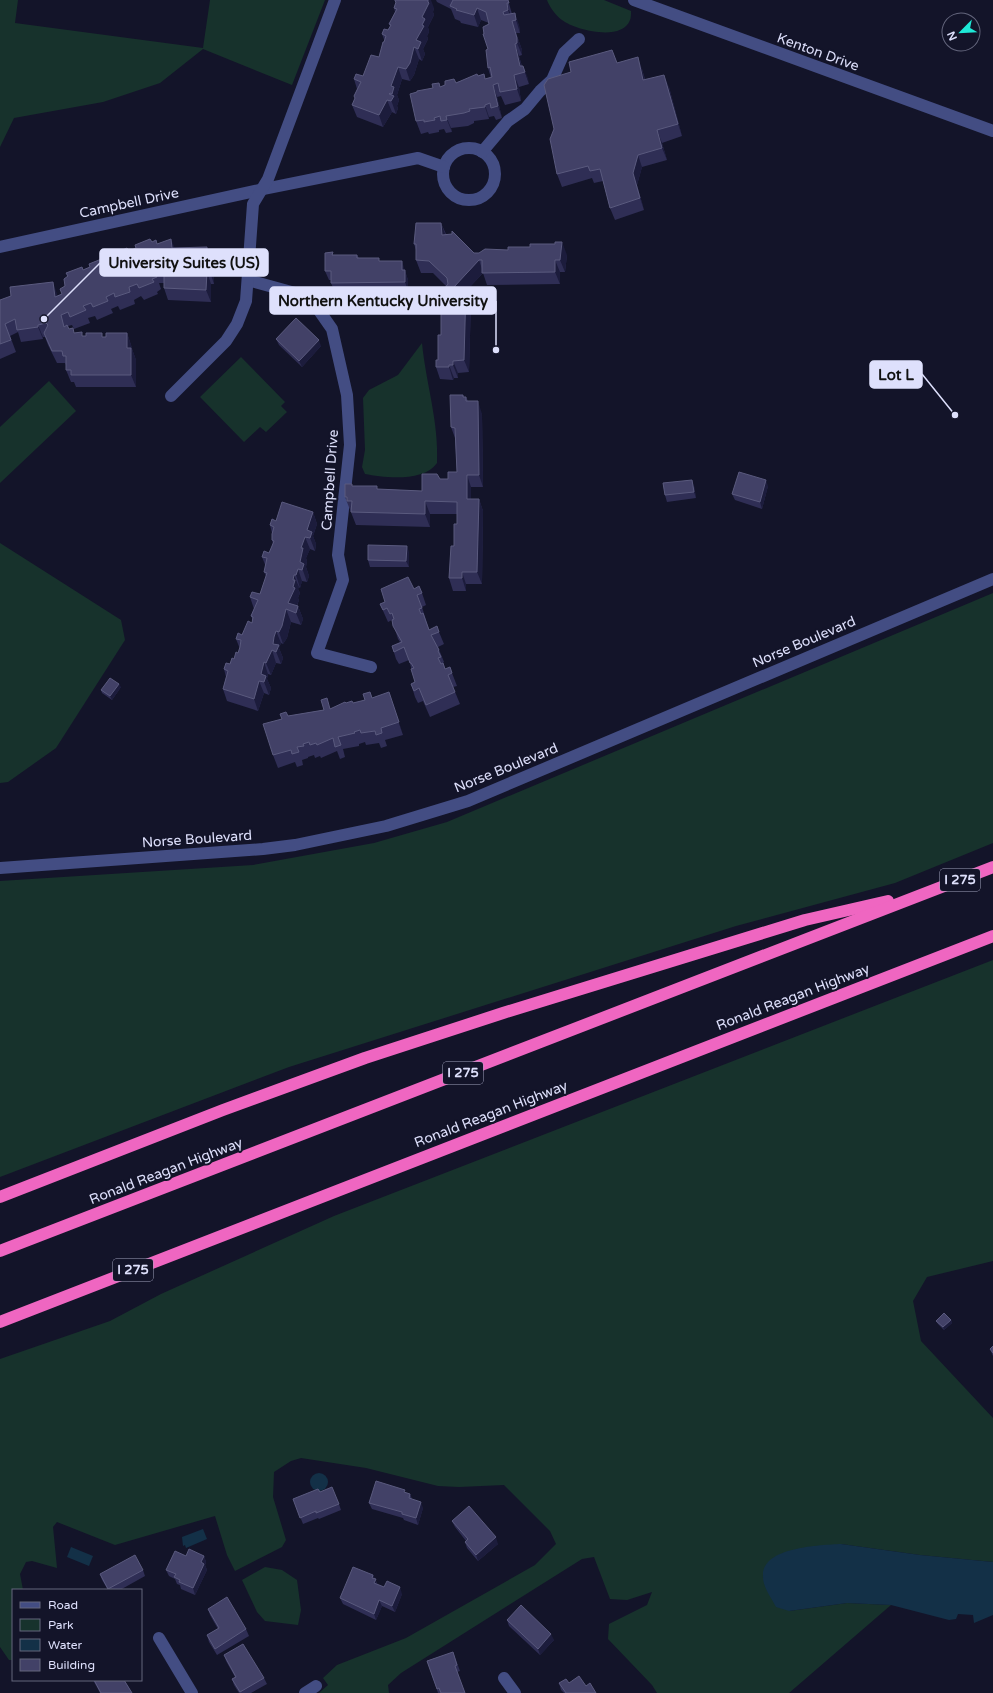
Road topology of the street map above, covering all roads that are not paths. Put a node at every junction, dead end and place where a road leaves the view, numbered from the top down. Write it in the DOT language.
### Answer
graph roads {
  1 [pos="335,0"];
  2 [pos="634,0"];
  3 [pos="579,39"];
  4 [pos="993,131"];
  5 [pos="482,152"];
  6 [pos="444,167"];
  7 [pos="264,189"];
  8 [pos="0,247"];
  9 [pos="248,280"];
  10 [pos="171,396"];
  11 [pos="993,579"];
  12 [pos="371,667"];
  13 [pos="993,867"];
  14 [pos="0,868"];
  15 [pos="926,893"];
  16 [pos="993,936"];
  17 [pos="0,1197"];
  18 [pos="0,1252"];
  19 [pos="0,1322"];
  20 [pos="159,1638"];
  21 [pos="504,1678"];
  22 [pos="316,1686"];
  23 [pos="192,1693"];
  24 [pos="305,1693"];
  25 [pos="515,1693"];
  1 -- 7 [label="street"];
  2 -- 4 [label="street, Kenton Drive"];
  3 -- 5 [label="street"];
  5 -- 6 [label="street"];
  5 -- 6 [label="street"];
  6 -- 7 [label="street, Campbell Drive"];
  7 -- 8 [label="street, Campbell Drive"];
  7 -- 9 [label="street"];
  9 -- 10 [label="street"];
  9 -- 12 [label="street, Campbell Drive"];
  11 -- 14 [label="street, Norse Boulevard"];
  13 -- 15 [label="highway, Ronald Reagan Highway / I 275"];
  15 -- 17 [label="highway"];
  15 -- 18 [label="highway, Ronald Reagan Highway / I 275"];
  16 -- 19 [label="highway, Ronald Reagan Highway / I 275"];
  20 -- 23 [label="street"];
  21 -- 25 [label="street"];
  22 -- 24 [label="street"];
}
